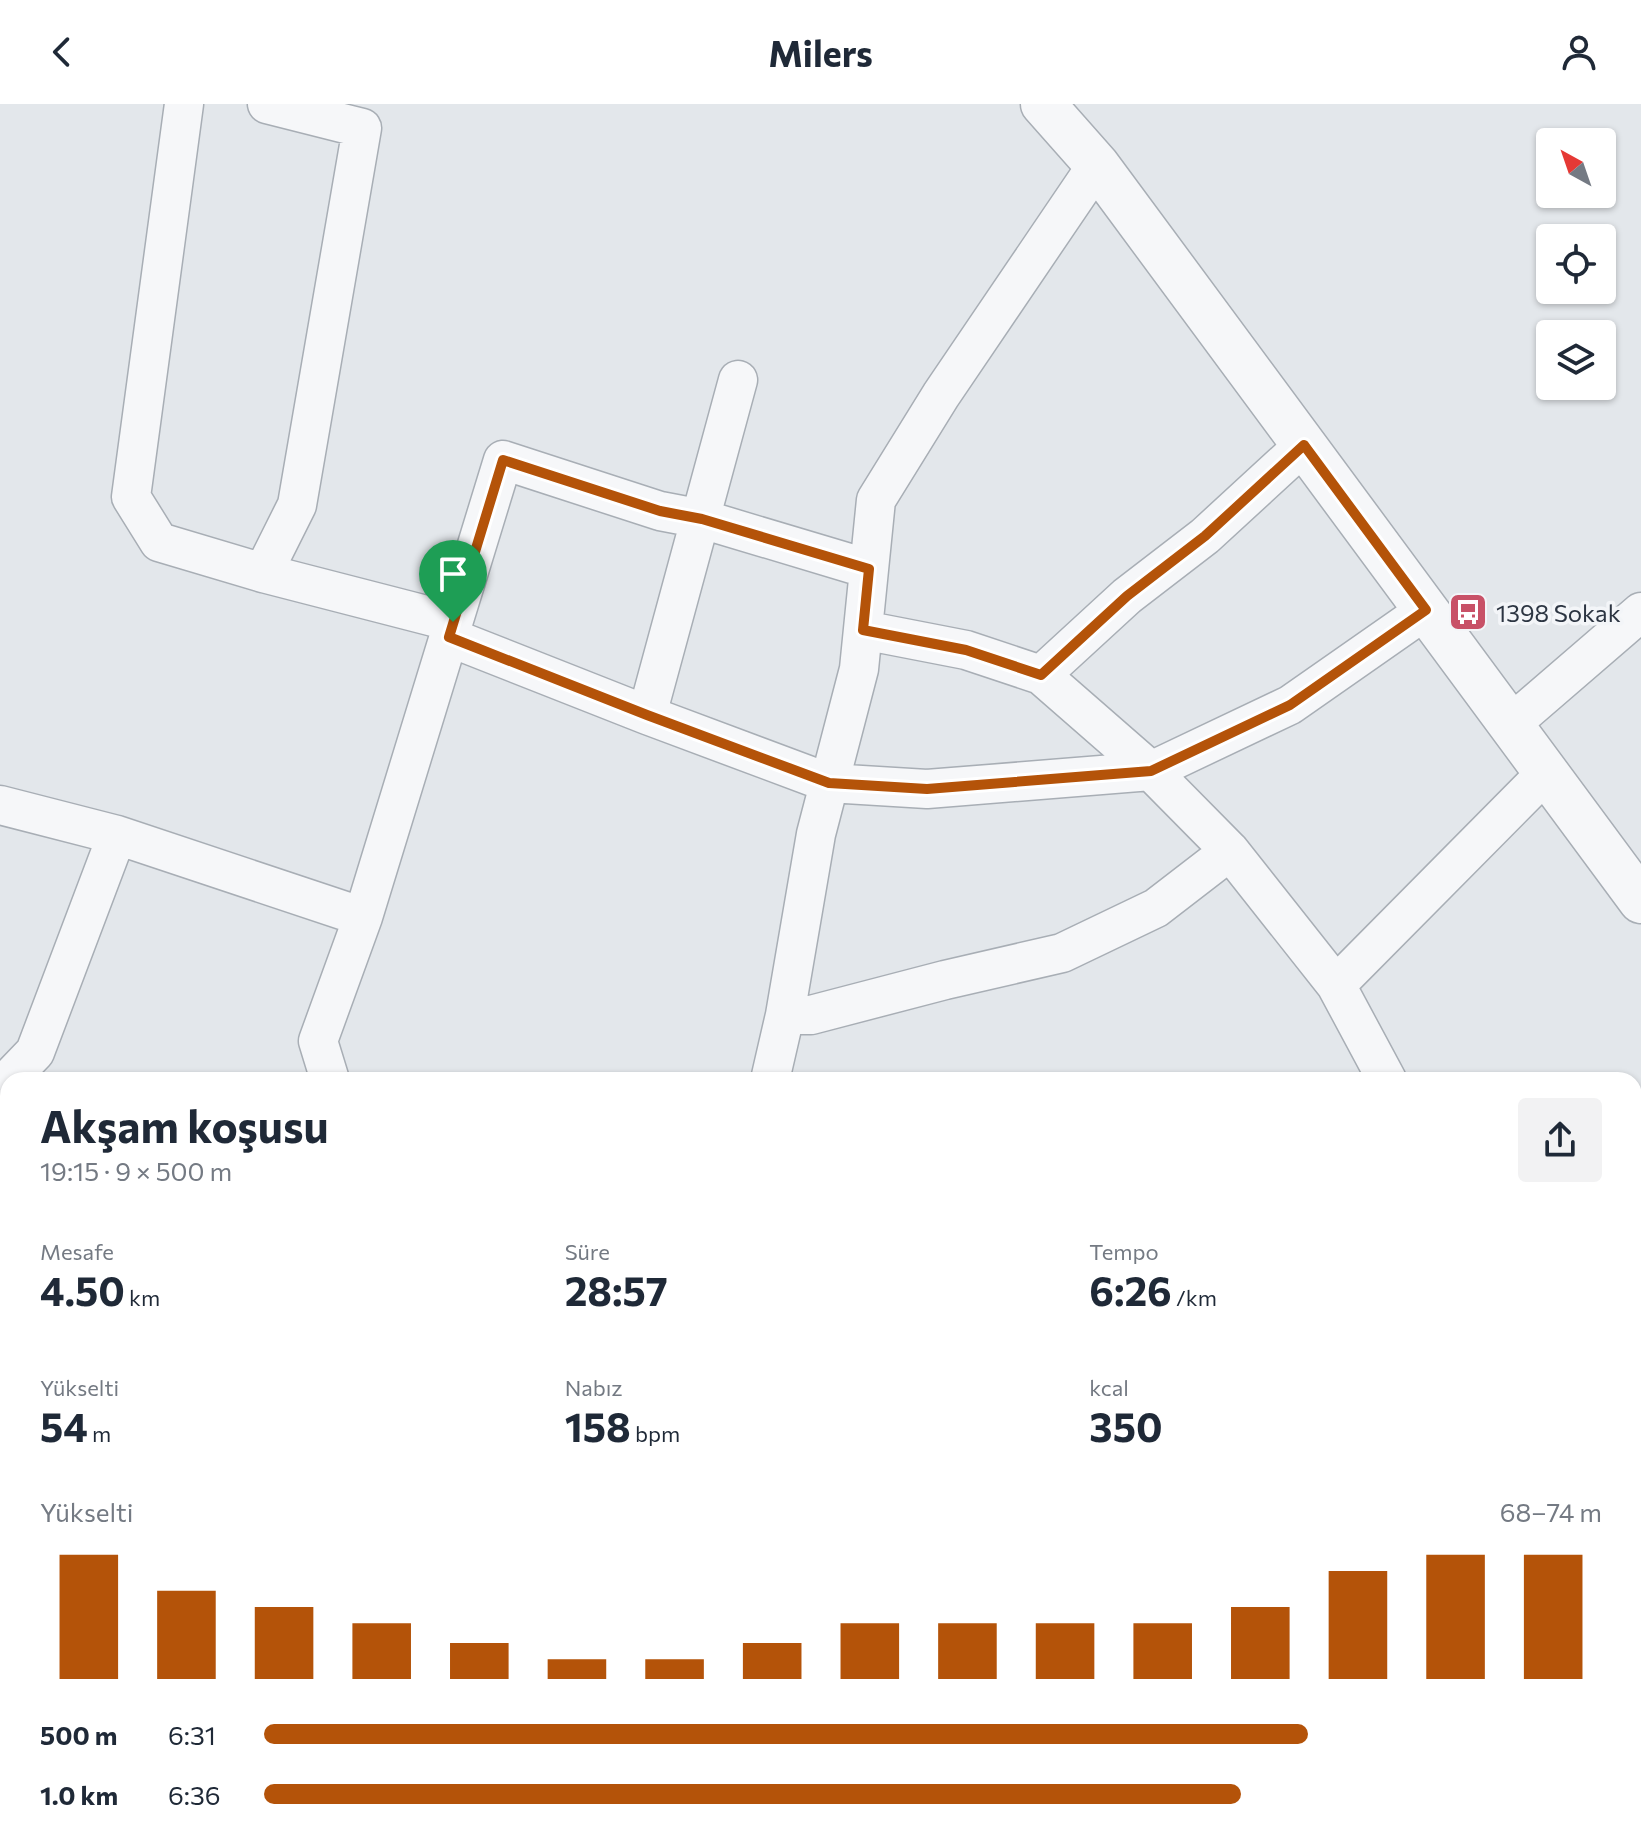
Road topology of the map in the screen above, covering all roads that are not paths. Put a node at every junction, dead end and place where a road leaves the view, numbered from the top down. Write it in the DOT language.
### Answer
graph roads {
  1 [pos="184,104"];
  2 [pos="267,104"];
  3 [pos="1043,104"];
  4 [pos="1097,165"];
  5 [pos="738,380"];
  6 [pos="1304,445"];
  7 [pos="702,519"];
  8 [pos="869,569"];
  9 [pos="263,573"];
  10 [pos="1426,610"];
  11 [pos="1641,612"];
  12 [pos="451,630"];
  13 [pos="863,630"];
  14 [pos="1041,675"];
  15 [pos="647,715"];
  16 [pos="1511,724"];
  17 [pos="1151,771"];
  18 [pos="1547,772"];
  19 [pos="829,783"];
  20 [pos="0,805"];
  21 [pos="117,835"];
  22 [pos="1230,851"];
  23 [pos="1638,890"];
  24 [pos="363,917"];
  25 [pos="1336,985"];
  26 [pos="785,1015"];
  27 [pos="16,1072"];
  28 [pos="328,1072"];
  29 [pos="772,1072"];
  30 [pos="1383,1072"];
  1 -- 9 [label="street"];
  2 -- 9 [label="street"];
  3 -- 4 [label="street"];
  4 -- 6 [label="street"];
  4 -- 8 [label="street"];
  5 -- 7 [label="street"];
  6 -- 10 [label="street"];
  6 -- 14 [label="street"];
  7 -- 8 [label="street"];
  7 -- 12 [label="street"];
  7 -- 15 [label="street"];
  8 -- 13 [label="street"];
  9 -- 12 [label="street"];
  10 -- 16 [label="street"];
  10 -- 17 [label="street"];
  11 -- 16 [label="street"];
  12 -- 15 [label="street"];
  12 -- 24 [label="street"];
  13 -- 14 [label="street"];
  13 -- 19 [label="street"];
  14 -- 17 [label="street"];
  15 -- 19 [label="street"];
  16 -- 18 [label="street"];
  17 -- 19 [label="street"];
  17 -- 22 [label="street"];
  18 -- 23 [label="street"];
  18 -- 25 [label="street"];
  19 -- 26 [label="street"];
  20 -- 21 [label="street"];
  21 -- 24 [label="street"];
  21 -- 27 [label="street"];
  22 -- 25 [label="street"];
  22 -- 26 [label="street"];
  24 -- 28 [label="street"];
  25 -- 30 [label="street"];
  26 -- 29 [label="street"];
}
